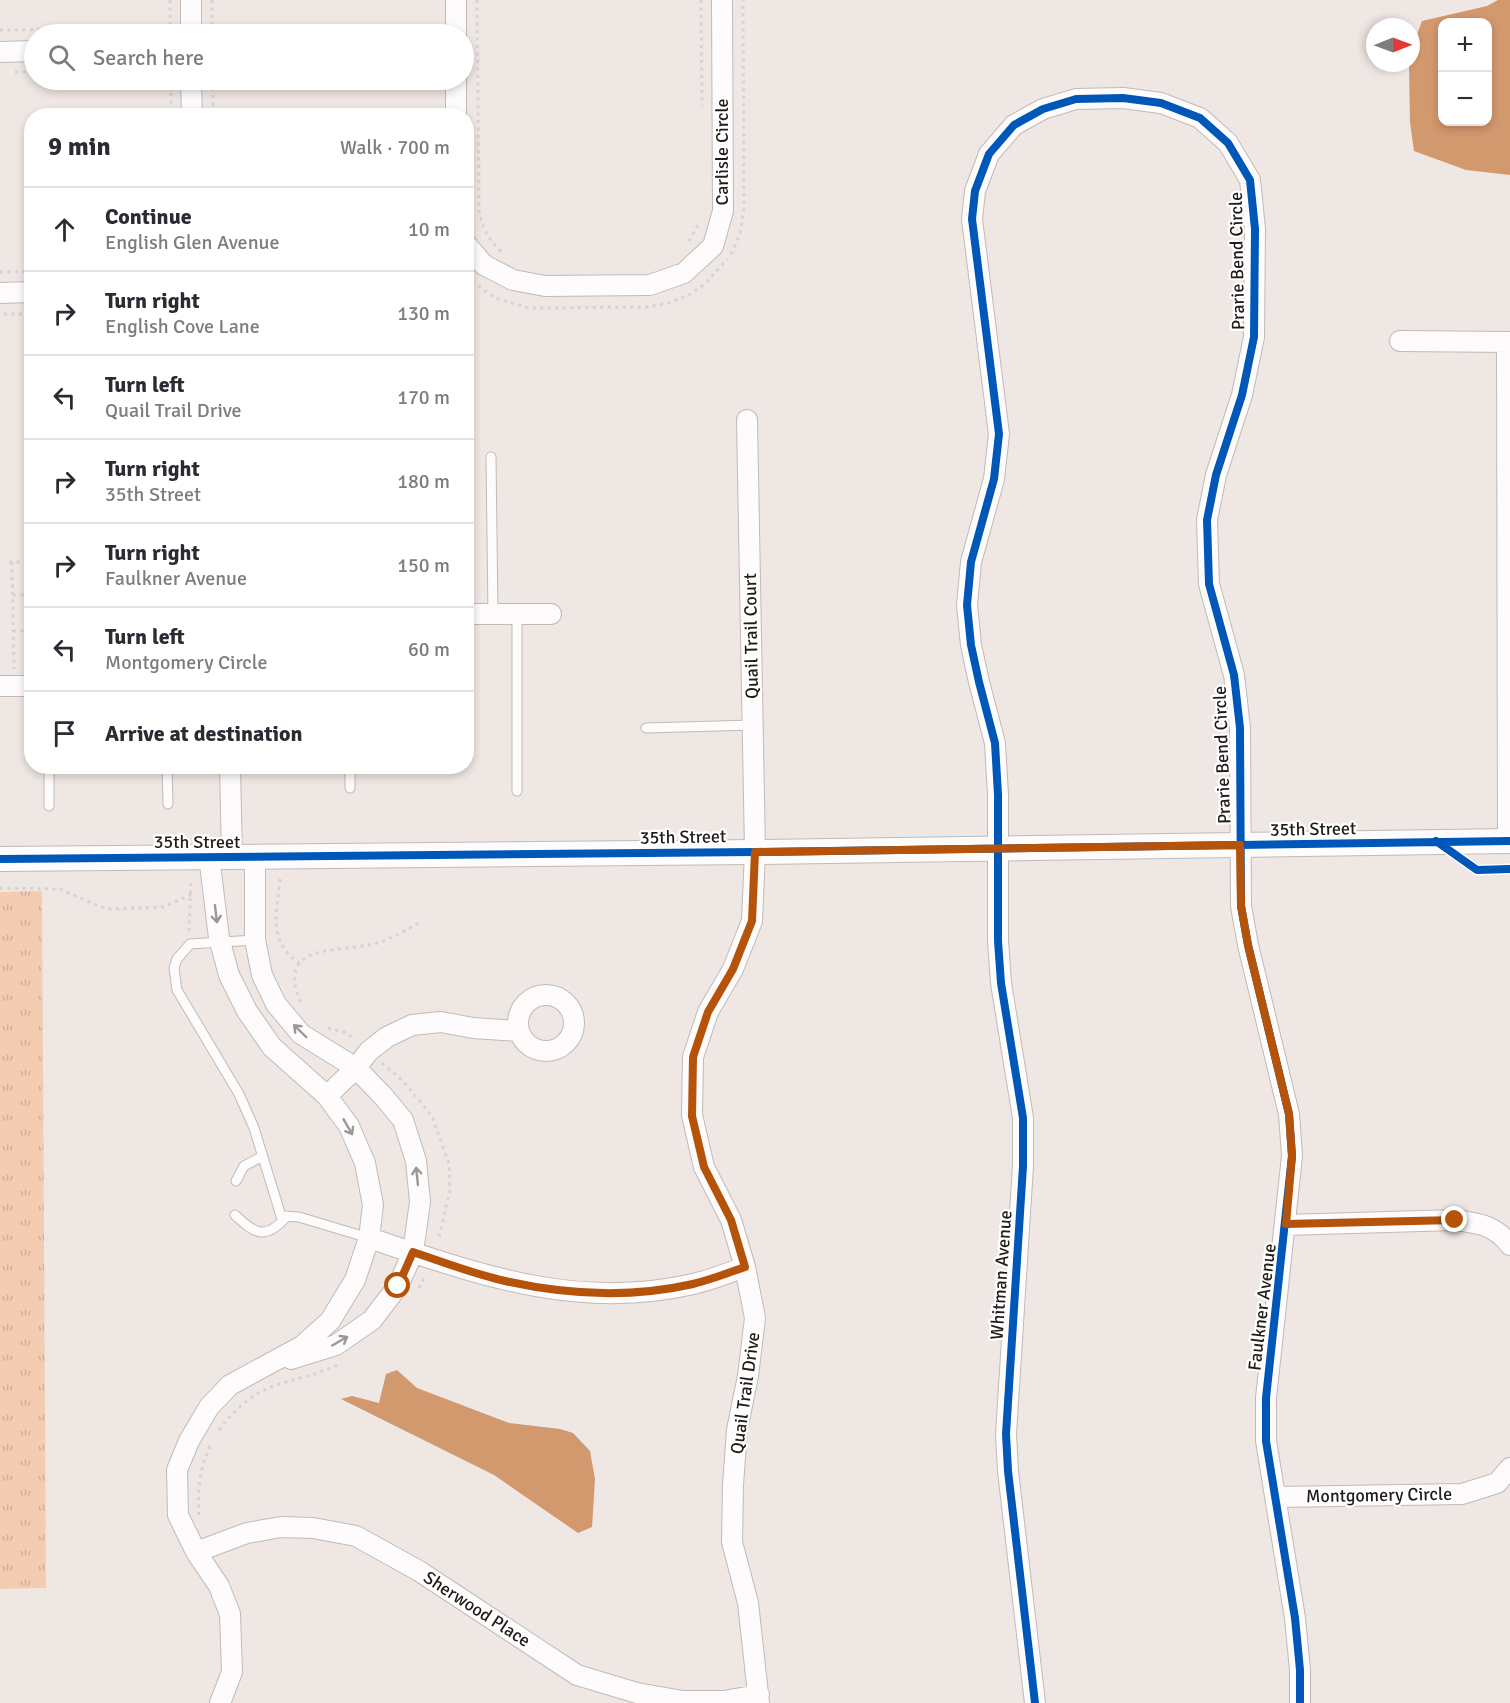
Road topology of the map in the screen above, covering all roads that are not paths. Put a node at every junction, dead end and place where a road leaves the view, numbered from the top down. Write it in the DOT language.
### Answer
graph roads {
  1 [pos="191,0"];
  2 [pos="456,0"];
  3 [pos="722,0"];
  4 [pos="186,24"];
  5 [pos="456,24"];
  6 [pos="24,51"];
  7 [pos="0,52"];
  8 [pos="192,90"];
  9 [pos="456,90"];
  10 [pos="192,108"];
  11 [pos="456,108"];
  12 [pos="474,253"];
  13 [pos="24,292"];
  14 [pos="0,293"];
  15 [pos="1400,341"];
  16 [pos="1508,342"];
  17 [pos="747,420"];
  18 [pos="491,457"];
  19 [pos="474,614"];
  20 [pos="493,614"];
  21 [pos="517,614"];
  22 [pos="551,614"];
  23 [pos="753,725"];
  24 [pos="646,728"];
  25 [pos="49,774"];
  26 [pos="167,774"];
  27 [pos="230,774"];
  28 [pos="350,774"];
  29 [pos="350,788"];
  30 [pos="517,791"];
  31 [pos="168,804"];
  32 [pos="49,806"];
  33 [pos="1509,841"];
  34 [pos="1240,845"];
  35 [pos="998,848"];
  36 [pos="755,852"];
  37 [pos="232,856"];
  38 [pos="0,860"];
  39 [pos="255,940"];
  40 [pos="220,943"];
  41 [pos="519,1031"];
  42 [pos="356,1068"];
  43 [pos="327,1096"];
  44 [pos="263,1156"];
  45 [pos="236,1181"];
  46 [pos="235,1215"];
  47 [pos="287,1216"];
  48 [pos="1286,1224"];
  49 [pos="369,1238"];
  50 [pos="1510,1245"];
  51 [pos="413,1252"];
  52 [pos="745,1267"];
  53 [pos="265,1366"];
  54 [pos="1510,1468"];
  55 [pos="1277,1497"];
  56 [pos="196,1552"];
  57 [pos="759,1699"];
  58 [pos="220,1703"];
  59 [pos="1035,1703"];
  60 [pos="1300,1703"];
  1 -- 4 [label="street"];
  2 -- 5 [label="street"];
  3 -- 12 [label="street, Carlisle Circle"];
  6 -- 7 [label="street"];
  8 -- 10 [label="street"];
  9 -- 11 [label="street"];
  13 -- 14 [label="street"];
  15 -- 16 [label="street"];
  16 -- 33 [label="street"];
  17 -- 23 [label="street, Quail Trail Court"];
  18 -- 20 [label="lane"];
  19 -- 20 [label="street"];
  20 -- 21 [label="street"];
  21 -- 22 [label="street"];
  21 -- 30 [label="lane"];
  23 -- 24 [label="lane"];
  23 -- 36 [label="street, Quail Trail Court"];
  25 -- 32 [label="lane"];
  26 -- 31 [label="lane"];
  27 -- 37 [label="street"];
  28 -- 29 [label="lane"];
  33 -- 34 [label="street, 35th Street"];
  34 -- 35 [label="street, 35th Street"];
  34 -- 35 [label="street, Prarie Bend Circle"];
  34 -- 48 [label="street, Faulkner Avenue"];
  35 -- 36 [label="street, 35th Street"];
  35 -- 59 [label="street, Whitman Avenue"];
  36 -- 37 [label="street, 35th Street"];
  36 -- 52 [label="street, Quail Trail Drive"];
  37 -- 38 [label="street, 35th Street"];
  37 -- 39 [label="street"];
  37 -- 40 [label="street, one-way"];
  39 -- 40 [label="lane"];
  42 -- 39 [label="street, one-way"];
  40 -- 43 [label="street"];
  40 -- 44 [label="lane"];
  41 -- 42 [label="street"];
  42 -- 43 [label="street"];
  51 -- 42 [label="street, one-way"];
  43 -- 49 [label="street, one-way"];
  44 -- 45 [label="lane"];
  44 -- 47 [label="lane"];
  46 -- 47 [label="lane"];
  47 -- 49 [label="lane"];
  48 -- 50 [label="street"];
  48 -- 55 [label="street, Faulkner Avenue"];
  49 -- 51 [label="street"];
  49 -- 53 [label="street"];
  51 -- 52 [label="street"];
  53 -- 51 [label="street, one-way"];
  52 -- 57 [label="street, Quail Trail Drive"];
  53 -- 56 [label="street"];
  54 -- 55 [label="street, Montgomery Circle"];
  55 -- 60 [label="street, Faulkner Avenue"];
  56 -- 57 [label="street, Sherwood Place"];
  56 -- 58 [label="street"];
}
